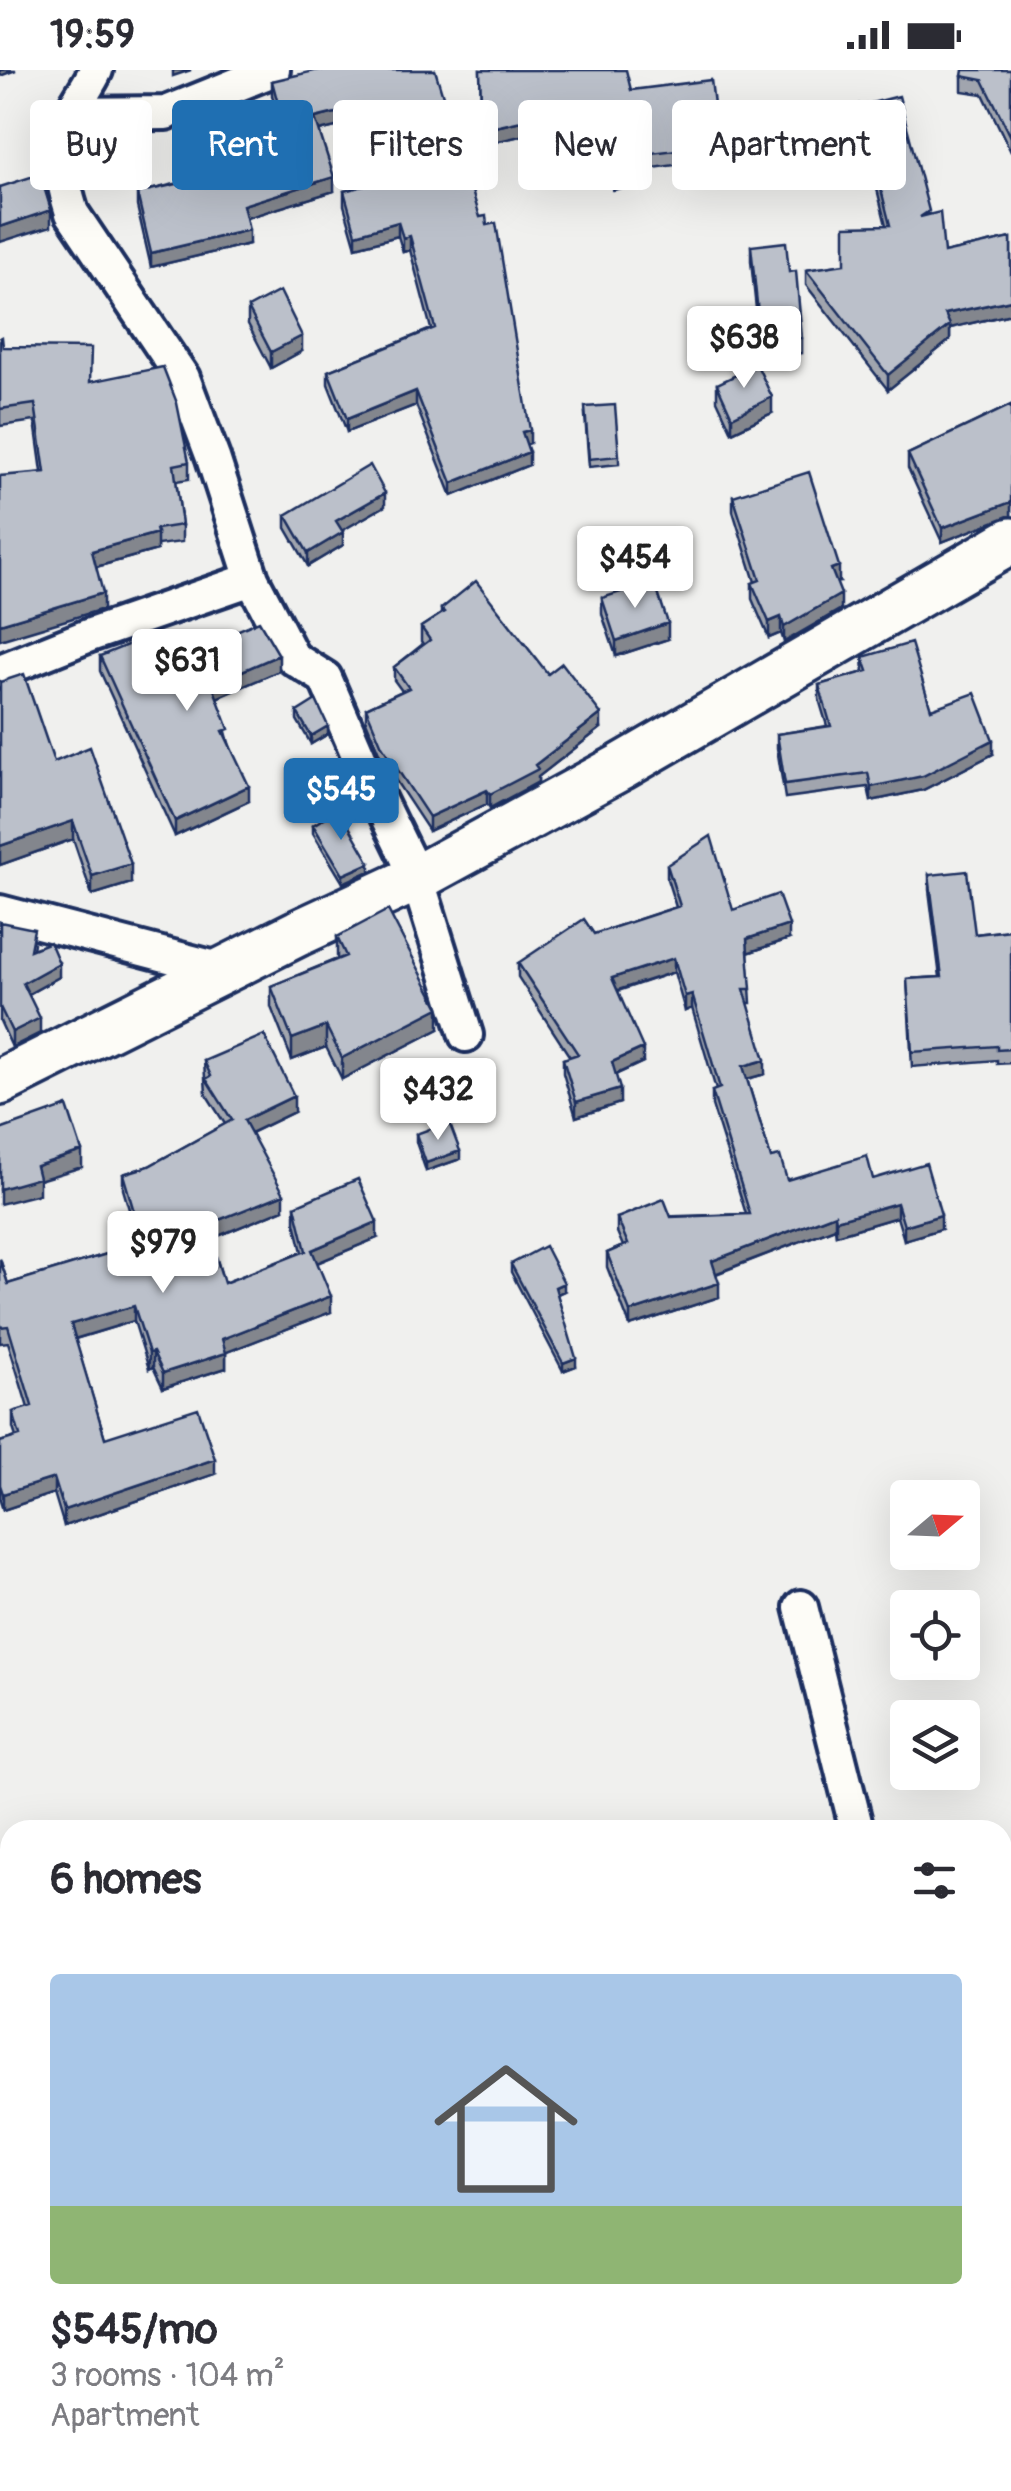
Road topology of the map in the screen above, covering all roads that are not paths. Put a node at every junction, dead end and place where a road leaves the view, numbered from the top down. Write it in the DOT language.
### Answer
graph roads {
  1 [pos="96,70"];
  2 [pos="273,70"];
  3 [pos="79,100"];
  4 [pos="152,112"];
  5 [pos="65,190"];
  6 [pos="1011,541"];
  7 [pos="252,579"];
  8 [pos="0,671"];
  9 [pos="418,878"];
  10 [pos="0,912"];
  11 [pos="223,970"];
  12 [pos="466,1034"];
  13 [pos="0,1082"];
  14 [pos="801,1606"];
  15 [pos="854,1820"];
  1 -- 3 [label="street"];
  2 -- 4 [label="street"];
  5 -- 7 [label="street"];
  6 -- 9 [label="street"];
  7 -- 8 [label="street"];
  7 -- 9 [label="street"];
  9 -- 11 [label="street"];
  9 -- 12 [label="street"];
  10 -- 11 [label="street"];
  11 -- 13 [label="street"];
  14 -- 15 [label="street"];
}
